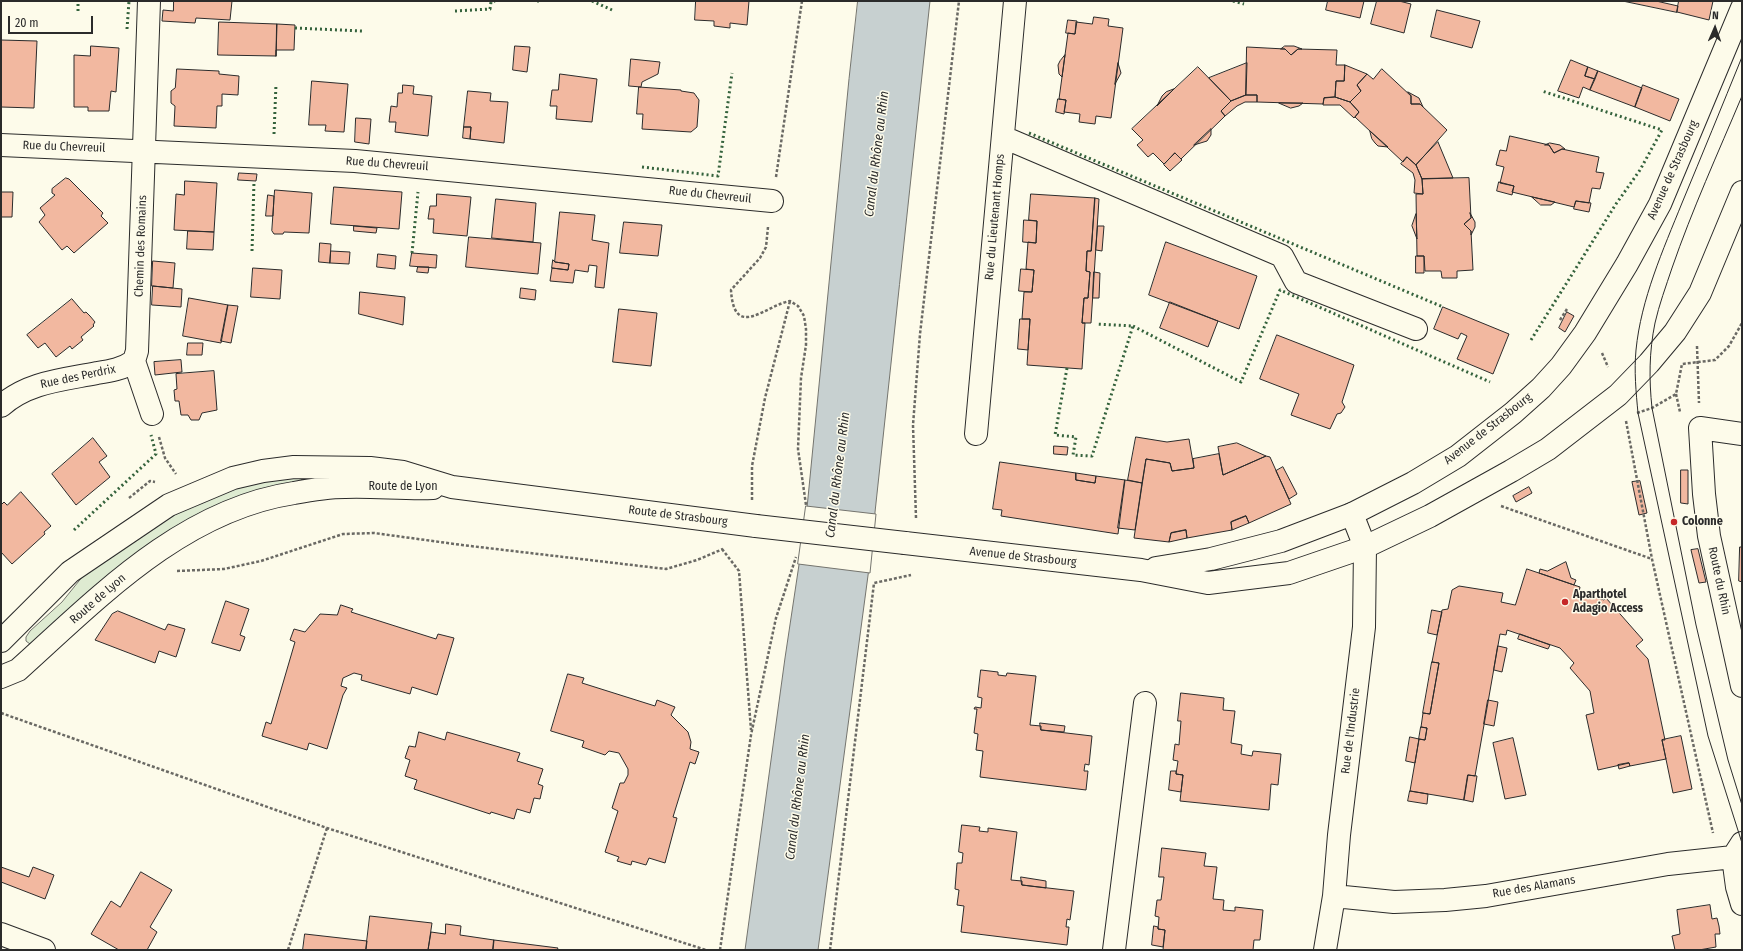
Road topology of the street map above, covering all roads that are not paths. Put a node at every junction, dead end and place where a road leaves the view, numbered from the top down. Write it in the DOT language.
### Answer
graph roads {
  1 [pos="149,1"];
  2 [pos="1015,1"];
  3 [pos="1742,8"];
  4 [pos="1003,137"];
  5 [pos="1,145"];
  6 [pos="144,150"];
  7 [pos="1742,192"];
  8 [pos="772,202"];
  9 [pos="1416,329"];
  10 [pos="134,361"];
  11 [pos="1,406"];
  12 [pos="152,414"];
  13 [pos="976,434"];
  14 [pos="1742,434"];
  15 [pos="452,487"];
  16 [pos="1352,514"];
  17 [pos="905,543"];
  18 [pos="1365,546"];
  19 [pos="1141,570"];
  20 [pos="1,641"];
  21 [pos="1,654"];
  22 [pos="9,673"];
  23 [pos="1742,686"];
  24 [pos="1145,703"];
  25 [pos="1737,850"];
  26 [pos="1334,896"];
  27 [pos="1742,904"];
  28 [pos="1,934"];
  29 [pos="44,950"];
  30 [pos="1114,950"];
  31 [pos="1325,950"];
  1 -- 6 [label="main road, Chemin des Romains"];
  2 -- 4 [label="main road, Rue du Lieutenant Homps"];
  3 -- 16 [label="main road, Avenue de Strasbourg"];
  4 -- 9 [label="main road"];
  4 -- 13 [label="main road, Rue du Lieutenant Homps"];
  5 -- 6 [label="main road, Rue du Chevreuil"];
  6 -- 8 [label="main road, Rue du Chevreuil"];
  6 -- 10 [label="main road, Chemin des Romains"];
  7 -- 18 [label="main road, Avenue de Strasbourg"];
  10 -- 11 [label="main road, Rue des Perdrix"];
  10 -- 12 [label="main road, Chemin des Romains"];
  14 -- 23 [label="main road, Route du Rhin"];
  15 -- 17 [label="main road, Route de Strasbourg, bridge"];
  15 -- 20 [label="main road, Route de Lyon"];
  15 -- 22 [label="main road, Route de Lyon"];
  16 -- 18 [label="main road, Rue de l'Industrie"];
  16 -- 19 [label="main road, Avenue de Strasbourg"];
  17 -- 19 [label="main road, Avenue de Strasbourg"];
  18 -- 19 [label="main road, Avenue de Strasbourg"];
  18 -- 26 [label="main road, Rue de l'Industrie"];
  21 -- 22 [label="main road"];
  24 -- 30 [label="main road"];
  25 -- 26 [label="main road, Rue des Alamans"];
  25 -- 27 [label="main road"];
  26 -- 31 [label="main road, Rue de l'Industrie"];
  28 -- 29 [label="main road"];
}
